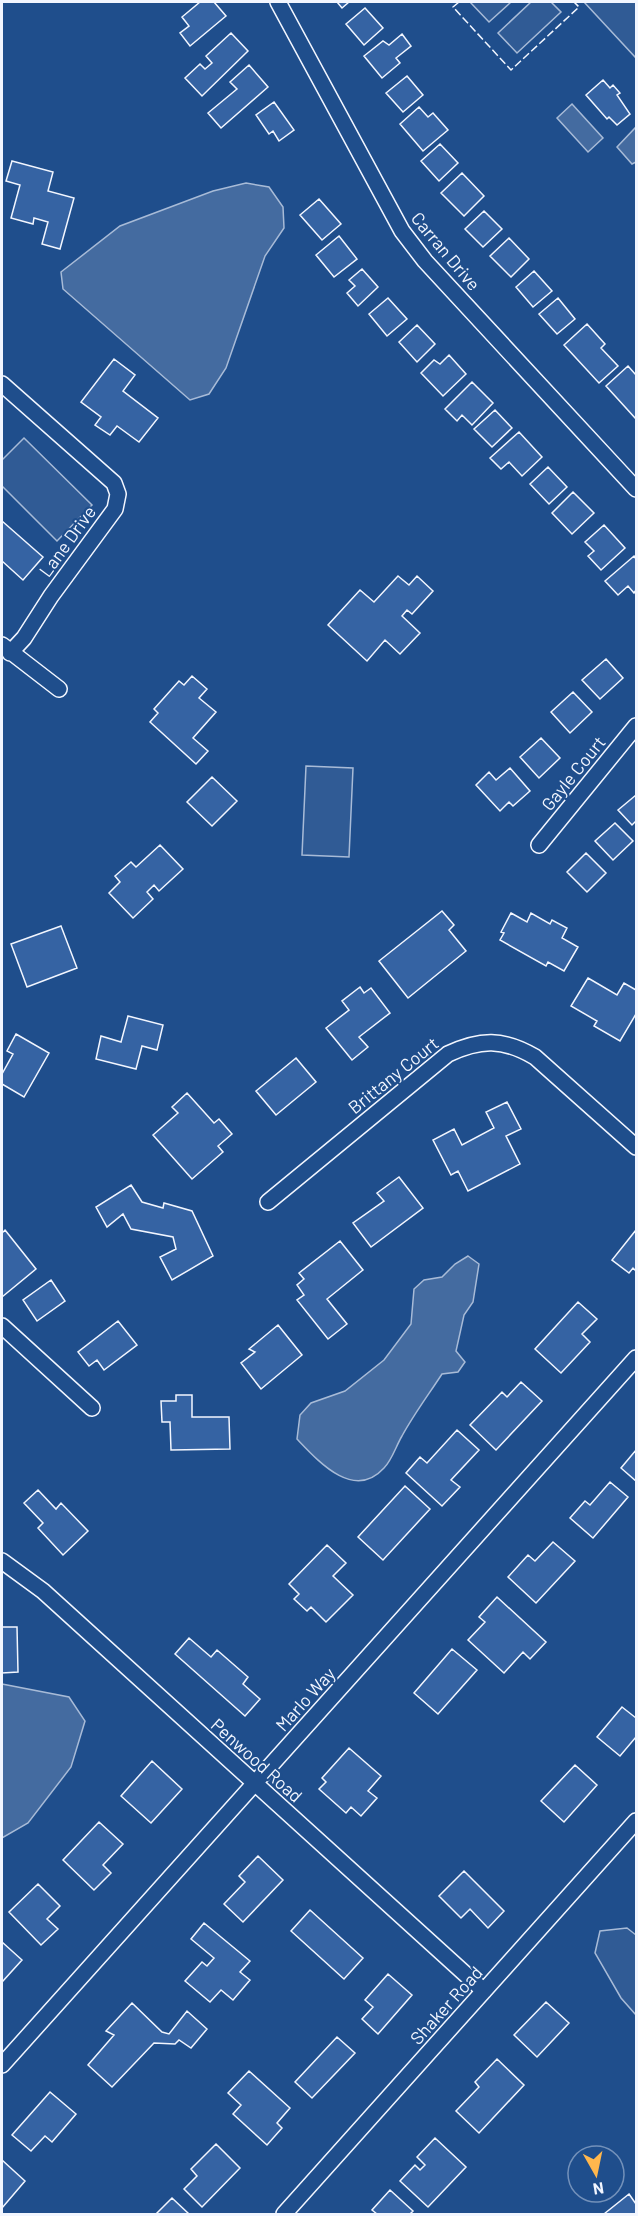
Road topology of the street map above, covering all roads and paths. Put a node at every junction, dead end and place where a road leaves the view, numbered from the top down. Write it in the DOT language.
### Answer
graph roads {
  1 [pos="278,2"];
  2 [pos="2,384"];
  3 [pos="636,489"];
  4 [pos="6,649"];
  5 [pos="59,688"];
  6 [pos="636,726"];
  7 [pos="539,845"];
  8 [pos="636,1147"];
  9 [pos="268,1202"];
  10 [pos="2,1326"];
  11 [pos="636,1358"];
  12 [pos="92,1408"];
  13 [pos="2,1561"];
  14 [pos="255,1784"];
  15 [pos="636,1821"];
  16 [pos="484,1991"];
  17 [pos="2,2065"];
  18 [pos="284,2214"];
  1 -- 3 [label="street, Carran Drive"];
  2 -- 4 [label="street, Lane Drive"];
  4 -- 5 [label="street"];
  6 -- 7 [label="street, Gayle Court"];
  8 -- 9 [label="street, Brittany Court"];
  10 -- 12 [label="street"];
  11 -- 14 [label="street, Marlo Way"];
  13 -- 14 [label="street, Penwood Road"];
  14 -- 16 [label="street, Penwood Road"];
  14 -- 17 [label="street, Marlo Way"];
  15 -- 16 [label="street, Shaker Road"];
  16 -- 18 [label="street, Shaker Road"];
}
